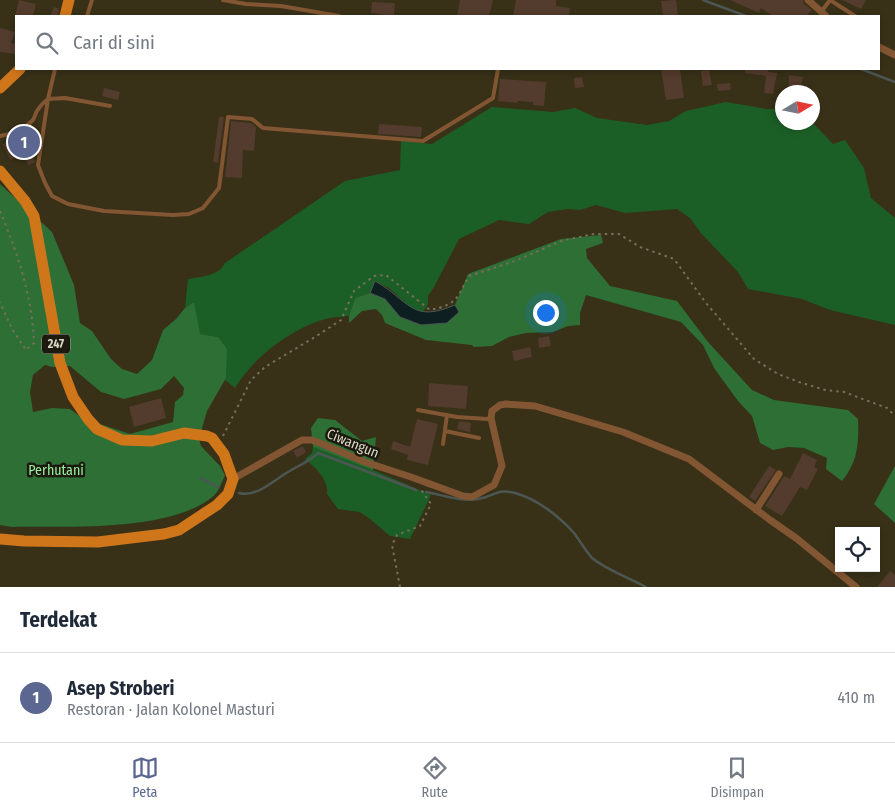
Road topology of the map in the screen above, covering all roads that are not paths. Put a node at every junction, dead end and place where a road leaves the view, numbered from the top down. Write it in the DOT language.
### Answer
graph roads {
  1 [pos="69,0"];
  2 [pos="92,0"];
  3 [pos="223,0"];
  4 [pos="808,0"];
  5 [pos="830,0"];
  6 [pos="824,14"];
  7 [pos="65,15"];
  8 [pos="87,15"];
  9 [pos="334,15"];
  10 [pos="853,15"];
  11 [pos="880,48"];
  12 [pos="895,55"];
  13 [pos="19,70"];
  14 [pos="55,70"];
  15 [pos="498,70"];
  16 [pos="0,88"];
  17 [pos="48,99"];
  18 [pos="110,106"];
  19 [pos="0,136"];
  20 [pos="0,171"];
  21 [pos="418,410"];
  22 [pos="447,415"];
  23 [pos="491,418"];
  24 [pos="444,431"];
  25 [pos="479,438"];
  26 [pos="443,444"];
  27 [pos="779,474"];
  28 [pos="234,479"];
  29 [pos="756,510"];
  30 [pos="0,539"];
  31 [pos="856,586"];
  1 -- 7 [label="main road"];
  2 -- 8 [label="lane"];
  3 -- 9 [label="lane"];
  4 -- 6 [label="street"];
  5 -- 6 [label="lane"];
  5 -- 10 [label="lane"];
  11 -- 12 [label="street"];
  13 -- 16 [label="main road"];
  14 -- 17 [label="lane"];
  15 -- 17 [label="lane"];
  17 -- 18 [label="lane"];
  17 -- 19 [label="lane"];
  20 -- 28 [label="main road, 247"];
  21 -- 22 [label="lane"];
  22 -- 23 [label="lane"];
  22 -- 24 [label="lane"];
  23 -- 28 [label="street, Ciwangun"];
  23 -- 29 [label="street"];
  24 -- 25 [label="lane"];
  24 -- 26 [label="lane"];
  27 -- 29 [label="street"];
  28 -- 30 [label="main road"];
  29 -- 31 [label="street"];
}
